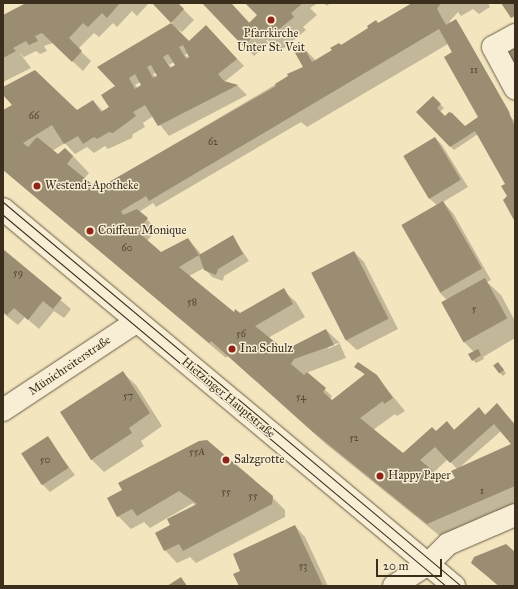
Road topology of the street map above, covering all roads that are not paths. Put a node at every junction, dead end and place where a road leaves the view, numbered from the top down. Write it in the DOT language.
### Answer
graph roads {
  1 [pos="515,35"];
  2 [pos="515,88"];
  3 [pos="3,209"];
  4 [pos="136,322"];
  5 [pos="3,410"];
  6 [pos="515,515"];
  7 [pos="428,564"];
  8 [pos="394,586"];
  9 [pos="436,586"];
  10 [pos="454,586"];
  1 -- 2 [label="main road"];
  3 -- 4 [label="main road, Hietzinger Hauptstraße"];
  4 -- 5 [label="main road, Münichreiterstraße"];
  4 -- 7 [label="main road, Hietzinger Hauptstraße"];
  6 -- 7 [label="main road"];
  7 -- 8 [label="main road"];
  7 -- 9 [label="main road"];
  7 -- 10 [label="main road, Hietzinger Hauptstraße"];
}
